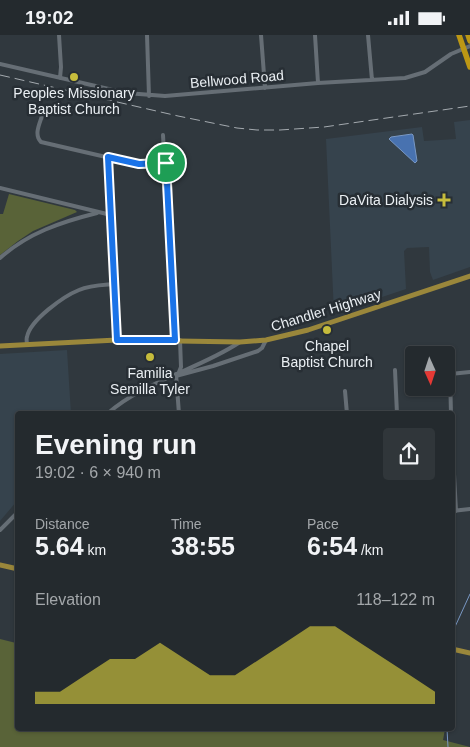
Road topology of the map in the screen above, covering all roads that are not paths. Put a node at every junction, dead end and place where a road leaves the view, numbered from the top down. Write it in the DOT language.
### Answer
graph roads {
  1 [pos="59,35"];
  2 [pos="147,35"];
  3 [pos="261,35"];
  4 [pos="315,35"];
  5 [pos="368,35"];
  6 [pos="459,35"];
  7 [pos="468,35"];
  8 [pos="470,41"];
  9 [pos="467,47"];
  10 [pos="469,62"];
  11 [pos="0,64"];
  12 [pos="60,78"];
  13 [pos="372,80"];
  14 [pos="318,83"];
  15 [pos="264,88"];
  16 [pos="149,96"];
  17 [pos="42,116"];
  18 [pos="163,135"];
  19 [pos="108,157"];
  20 [pos="166,163"];
  21 [pos="0,188"];
  22 [pos="98,213"];
  23 [pos="111,215"];
  24 [pos="0,258"];
  25 [pos="470,276"];
  26 [pos="114,283"];
  27 [pos="117,340"];
  28 [pos="177,340"];
  29 [pos="266,340"];
  30 [pos="240,342"];
  31 [pos="27,345"];
  32 [pos="0,346"];
  33 [pos="395,369"];
  34 [pos="470,372"];
  35 [pos="177,374"];
  36 [pos="345,391"];
  37 [pos="111,411"];
  38 [pos="179,411"];
  39 [pos="346,411"];
  40 [pos="397,411"];
  41 [pos="451,411"];
  42 [pos="470,509"];
  43 [pos="455,511"];
  44 [pos="15,515"];
  45 [pos="0,531"];
  46 [pos="0,565"];
  47 [pos="15,568"];
  48 [pos="455,650"];
  49 [pos="470,653"];
  1 -- 12 [label="street"];
  2 -- 16 [label="street"];
  3 -- 15 [label="street"];
  4 -- 14 [label="street"];
  5 -- 13 [label="street"];
  6 -- 9 [label="highway"];
  7 -- 8 [label="highway"];
  9 -- 10 [label="highway"];
  9 -- 13 [label="street, Bellwood Road"];
  11 -- 12 [label="street, Bellwood Road"];
  12 -- 16 [label="street, Bellwood Road"];
  13 -- 14 [label="street, Bellwood Road"];
  14 -- 15 [label="street, Bellwood Road"];
  15 -- 16 [label="street, Bellwood Road"];
  17 -- 19 [label="street"];
  18 -- 20 [label="street"];
  19 -- 20 [label="street"];
  19 -- 23 [label="street"];
  20 -- 28 [label="street"];
  21 -- 22 [label="street"];
  22 -- 23 [label="street"];
  22 -- 24 [label="street"];
  23 -- 26 [label="street"];
  25 -- 29 [label="main road, Chandler Highway"];
  26 -- 27 [label="street"];
  26 -- 31 [label="street"];
  27 -- 28 [label="main road"];
  27 -- 31 [label="main road"];
  28 -- 30 [label="main road"];
  28 -- 35 [label="street"];
  29 -- 30 [label="main road"];
  29 -- 35 [label="street, Chandler Highway"];
  30 -- 35 [label="street, Chandler Highway"];
  31 -- 32 [label="main road"];
  33 -- 40 [label="street"];
  34 -- 41 [label="street"];
  35 -- 37 [label="street, Chandler Highway"];
  35 -- 38 [label="street"];
  36 -- 39 [label="street"];
  42 -- 43 [label="street"];
  44 -- 45 [label="street"];
  46 -- 47 [label="main road"];
  48 -- 49 [label="main road"];
}
